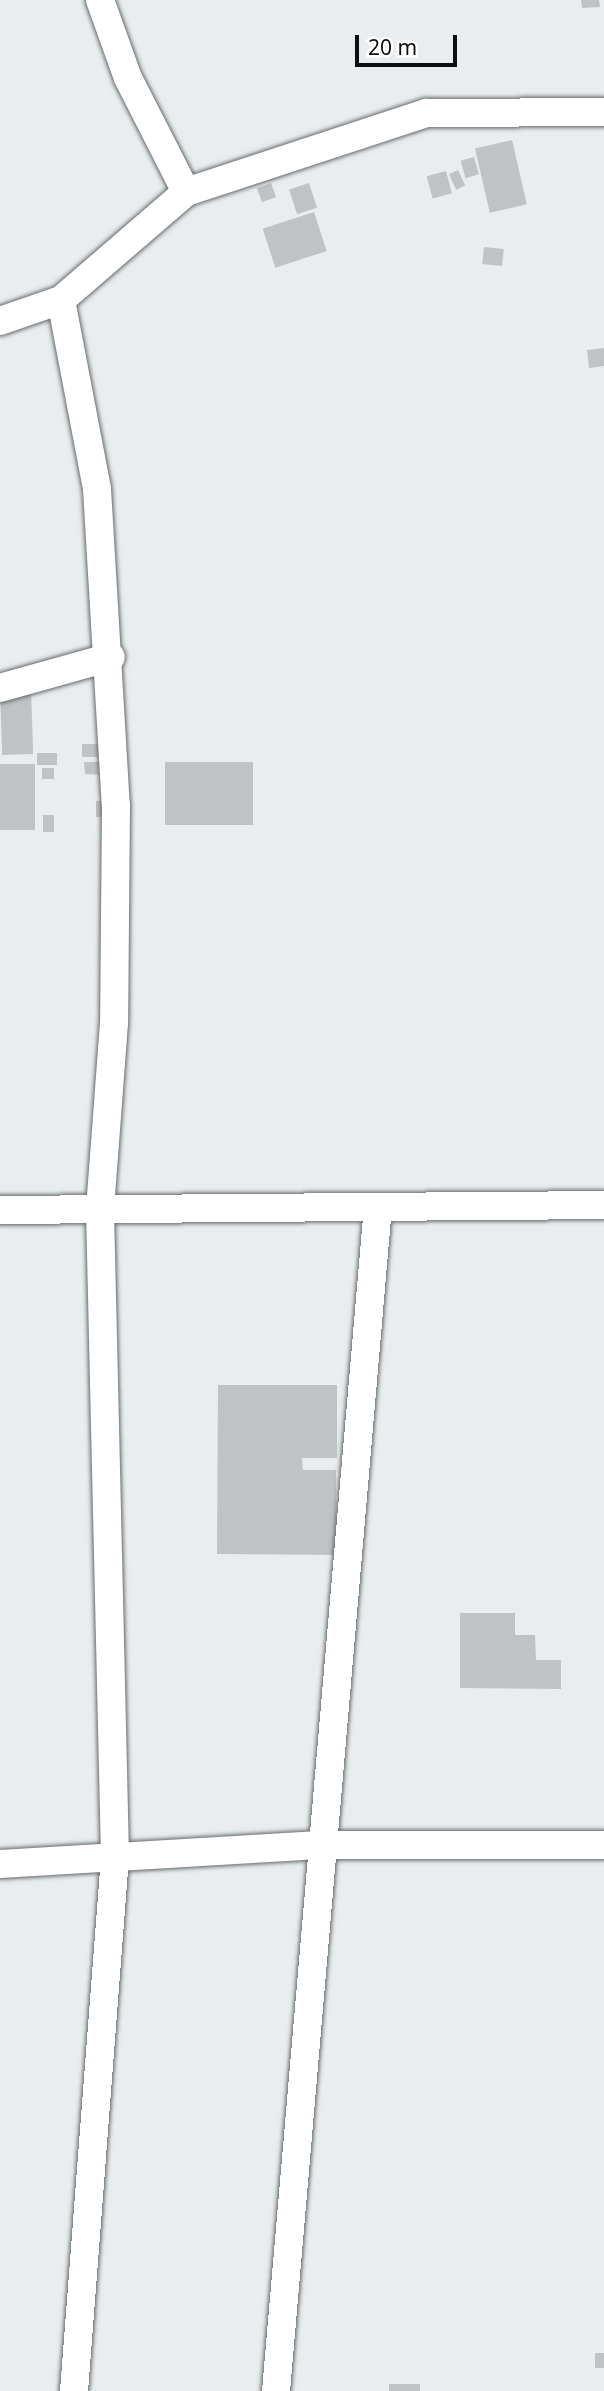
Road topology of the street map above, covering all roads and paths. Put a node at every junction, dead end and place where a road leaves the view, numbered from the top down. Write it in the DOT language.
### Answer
graph roads {
  1 [pos="100,0"];
  2 [pos="604,112"];
  3 [pos="186,192"];
  4 [pos="61,300"];
  5 [pos="0,321"];
  6 [pos="111,657"];
  7 [pos="0,688"];
  8 [pos="604,1205"];
  9 [pos="378,1207"];
  10 [pos="0,1210"];
  11 [pos="100,1210"];
  12 [pos="323,1845"];
  13 [pos="604,1845"];
  14 [pos="115,1857"];
  15 [pos="0,1864"];
  16 [pos="74,2391"];
  17 [pos="276,2391"];
  1 -- 3 [label="street"];
  2 -- 3 [label="street"];
  3 -- 4 [label="street"];
  4 -- 5 [label="street"];
  4 -- 6 [label="street"];
  6 -- 7 [label="street"];
  6 -- 11 [label="street"];
  8 -- 9 [label="street"];
  9 -- 11 [label="street"];
  9 -- 12 [label="street"];
  10 -- 11 [label="street"];
  11 -- 14 [label="street"];
  12 -- 13 [label="street"];
  12 -- 14 [label="street"];
  12 -- 17 [label="street"];
  14 -- 15 [label="street"];
  14 -- 16 [label="street"];
}
